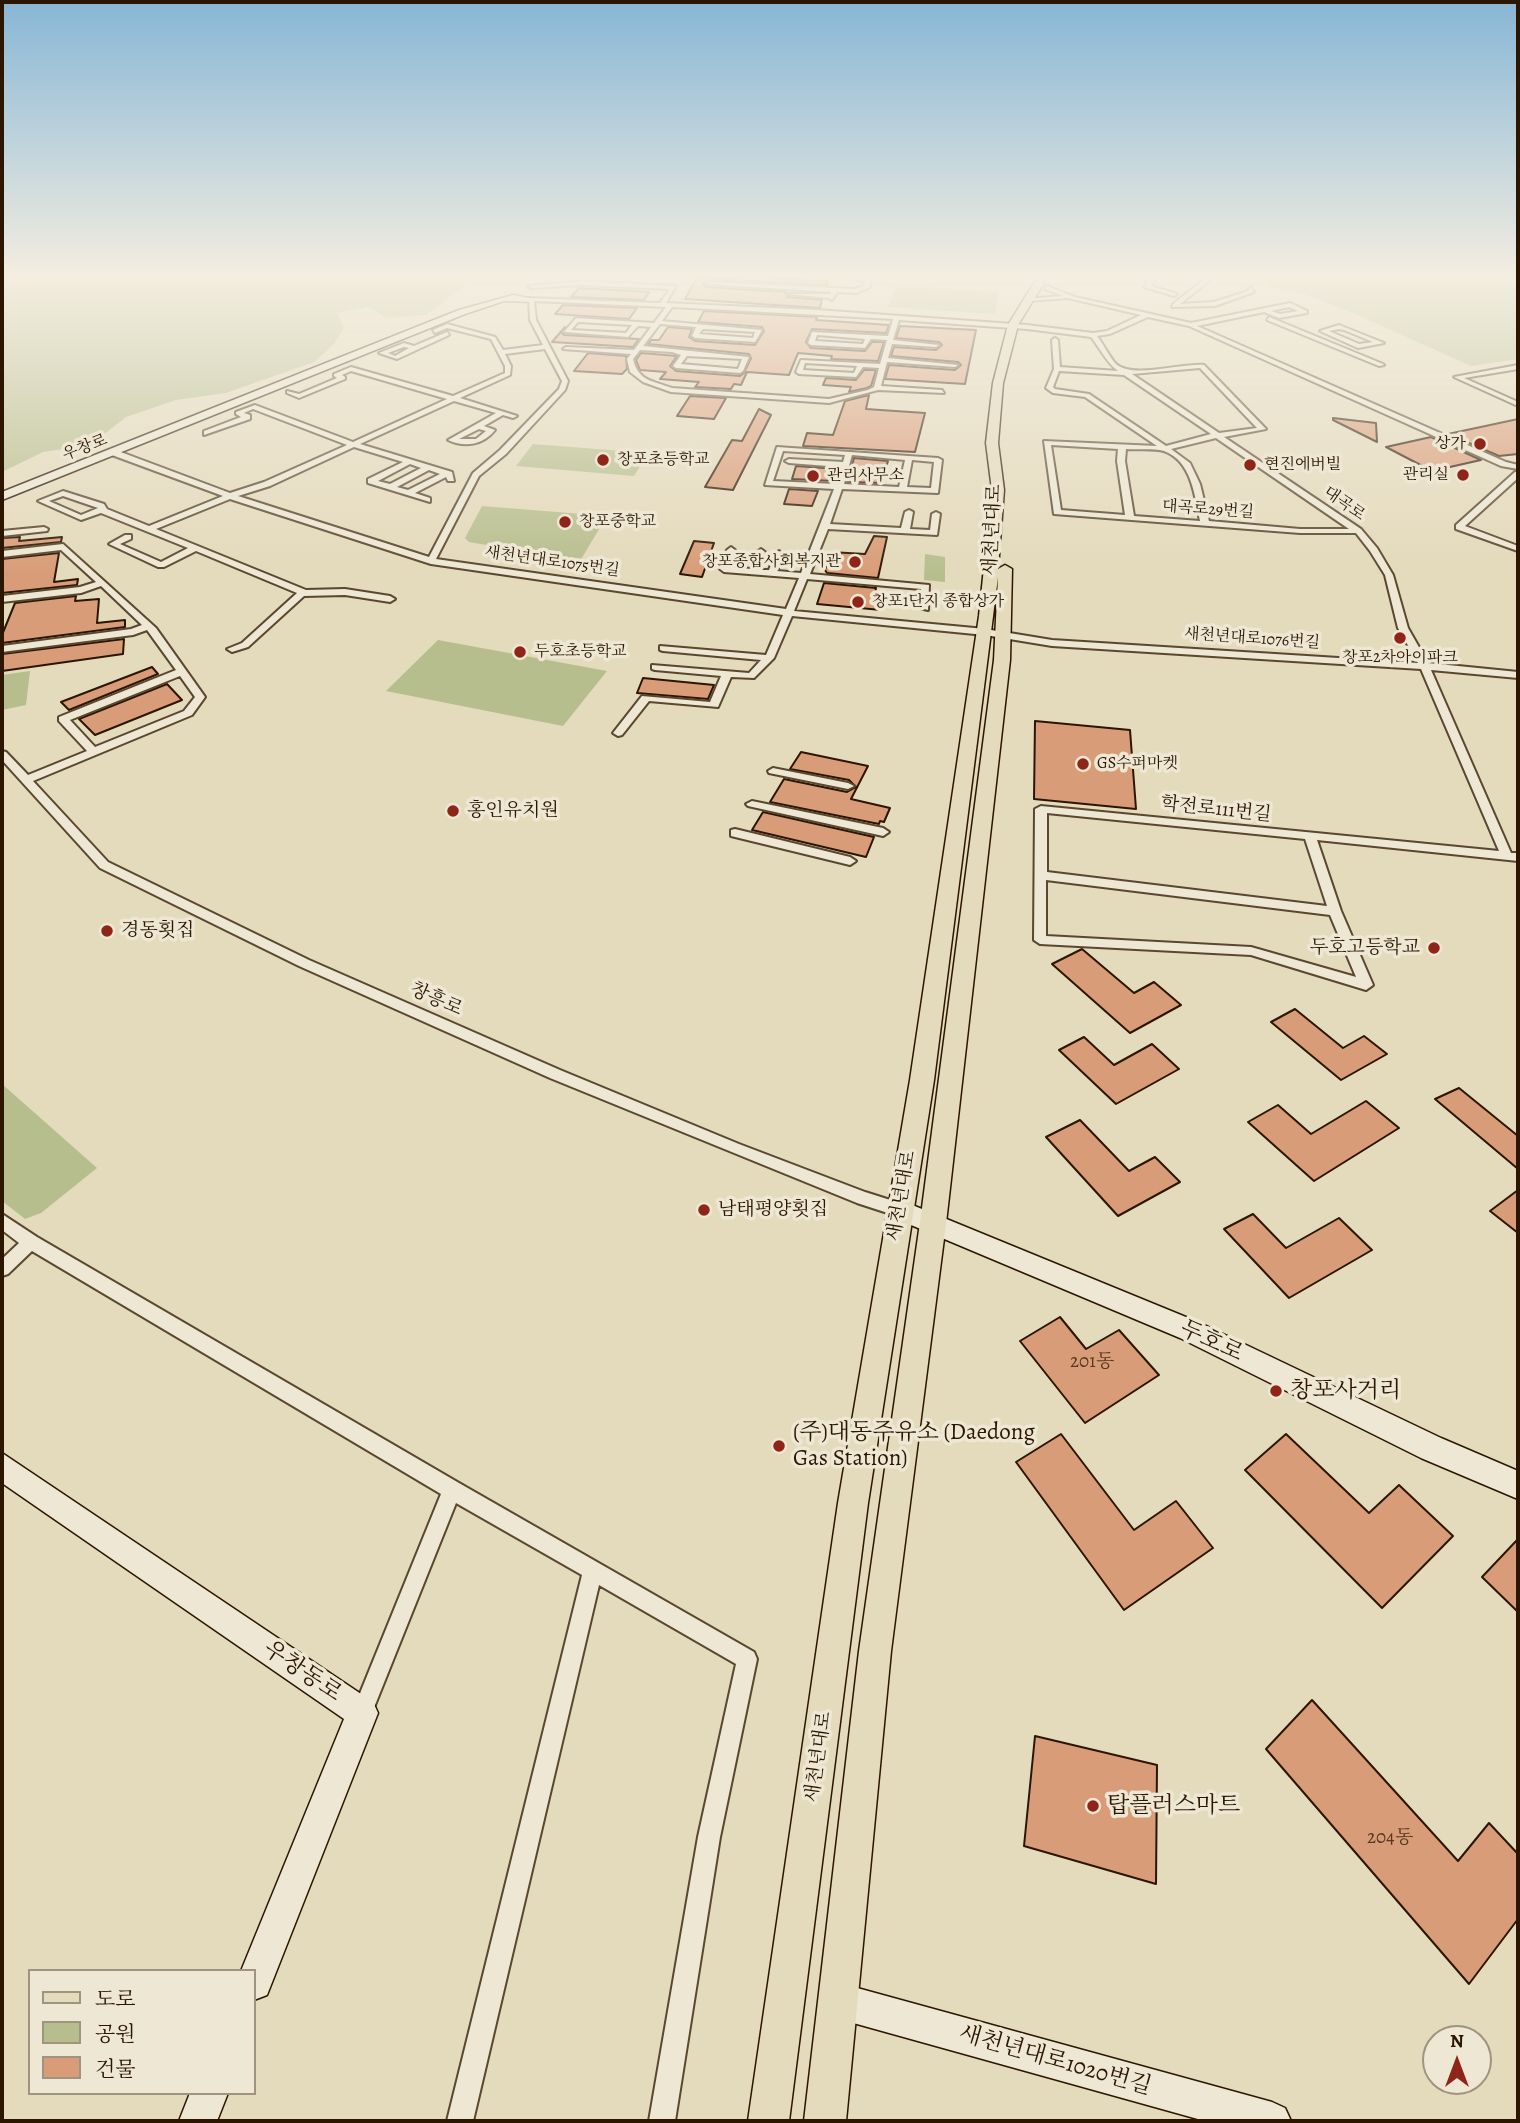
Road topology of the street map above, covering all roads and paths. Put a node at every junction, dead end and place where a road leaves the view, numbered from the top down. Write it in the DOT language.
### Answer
graph roads {
  1 [pos="302,377"];
  2 [pos="341,377"];
  3 [pos="378,377"];
  4 [pos="501,377"];
  5 [pos="563,377"];
  6 [pos="640,377"];
  7 [pos="880,377"];
  8 [pos="1000,377"];
  9 [pos="1054,377"];
  10 [pos="1132,377"];
  11 [pos="1213,377"];
  12 [pos="1308,377"];
  13 [pos="1457,377"];
  14 [pos="296,388"];
  15 [pos="877,388"];
  16 [pos="818,391"];
  17 [pos="942,396"];
  18 [pos="453,400"];
  19 [pos="814,400"];
  20 [pos="1518,402"];
  21 [pos="502,413"];
  22 [pos="513,416"];
  23 [pos="478,426"];
  24 [pos="207,433"];
  25 [pos="1214,436"];
  26 [pos="355,445"];
  27 [pos="1122,447"];
  28 [pos="1163,449"];
  29 [pos="115,453"];
  30 [pos="849,453"];
  31 [pos="909,458"];
  32 [pos="411,461"];
  33 [pos="789,461"];
  34 [pos="846,464"];
  35 [pos="429,467"];
  36 [pos="1518,467"];
  37 [pos="1518,474"];
  38 [pos="391,487"];
  39 [pos="840,487"];
  40 [pos="903,489"];
  41 [pos="409,493"];
  42 [pos="2,496"];
  43 [pos="229,496"];
  44 [pos="427,500"];
  45 [pos="103,509"];
  46 [pos="909,512"];
  47 [pos="936,514"];
  48 [pos="1130,518"];
  49 [pos="1205,523"];
  50 [pos="826,526"];
  51 [pos="44,529"];
  52 [pos="147,530"];
  53 [pos="905,531"];
  54 [pos="1358,531"];
  55 [pos="2,534"];
  56 [pos="1518,535"];
  57 [pos="128,537"];
  58 [pos="1506,545"];
  59 [pos="194,549"];
  60 [pos="1518,549"];
  61 [pos="731,550"];
  62 [pos="761,552"];
  63 [pos="2,554"];
  64 [pos="779,554"];
  65 [pos="431,561"];
  66 [pos="756,572"];
  67 [pos="772,573"];
  68 [pos="804,576"];
  69 [pos="102,583"];
  70 [pos="303,592"];
  71 [pos="2,599"];
  72 [pos="390,599"];
  73 [pos="925,608"];
  74 [pos="792,612"];
  75 [pos="149,626"];
  76 [pos="995,633"];
  77 [pos="663,648"];
  78 [pos="2,649"];
  79 [pos="232,649"];
  80 [pos="769,658"];
  81 [pos="1425,666"];
  82 [pos="655,667"];
  83 [pos="183,671"];
  84 [pos="727,674"];
  85 [pos="1518,675"];
  86 [pos="618,733"];
  87 [pos="93,751"];
  88 [pos="2,754"];
  89 [pos="773,771"];
  90 [pos="28,779"];
  91 [pos="848,786"];
  92 [pos="752,804"];
  93 [pos="883,832"];
  94 [pos="734,833"];
  95 [pos="1310,838"];
  96 [pos="1513,856"];
  97 [pos="850,861"];
  98 [pos="1041,875"];
  99 [pos="1335,911"];
  100 [pos="922,1080"];
  101 [pos="945,1124"];
  102 [pos="900,1210"];
  103 [pos="2,1221"];
  104 [pos="933,1223"];
  105 [pos="31,1242"];
  106 [pos="2,1269"];
  107 [pos="2,1467"];
  108 [pos="1518,1485"];
  109 [pos="452,1490"];
  110 [pos="593,1570"];
  111 [pos="362,1713"];
  112 [pos="256,1977"];
  113 [pos="839,2001"];
  114 [pos="208,2095"];
  115 [pos="198,2121"];
  116 [pos="460,2121"];
  117 [pos="662,2121"];
  118 [pos="768,2121"];
  119 [pos="825,2121"];
  120 [pos="1272,2121"];
  1 -- 29 [label="main road, 우창로"];
  2 -- 14 [label="street"];
  3 -- 18 [label="street"];
  4 -- 18 [label="street"];
  5 -- 65 [label="street"];
  6 -- 19 [label="street"];
  7 -- 15 [label="street"];
  8 -- 76 [label="main road, 새천년대로"];
  9 -- 28 [label="street"];
  10 -- 25 [label="street, 대곡로"];
  11 -- 25 [label="street"];
  12 -- 36 [label="street"];
  13 -- 20 [label="street"];
  15 -- 17 [label="street"];
  15 -- 19 [label="street"];
  16 -- 19 [label="street"];
  18 -- 21 [label="street"];
  18 -- 26 [label="street"];
  21 -- 22 [label="street"];
  21 -- 23 [label="street"];
  24 -- 26 [label="street"];
  25 -- 28 [label="street"];
  25 -- 54 [label="street, 대곡로"];
  26 -- 32 [label="street"];
  26 -- 43 [label="street"];
  27 -- 28 [label="street"];
  27 -- 48 [label="street"];
  27 -- 48 [label="street, 대곡로29번길"];
  28 -- 49 [label="street"];
  29 -- 42 [label="main road, 우창로"];
  29 -- 43 [label="street, 새천년대로1075번길"];
  30 -- 31 [label="street"];
  30 -- 34 [label="street"];
  30 -- 39 [label="street"];
  31 -- 40 [label="street"];
  31 -- 40 [label="street"];
  32 -- 35 [label="street"];
  32 -- 38 [label="street"];
  33 -- 34 [label="street"];
  34 -- 39 [label="street"];
  35 -- 38 [label="street"];
  35 -- 41 [label="street"];
  37 -- 58 [label="street"];
  38 -- 41 [label="street"];
  39 -- 40 [label="street"];
  39 -- 50 [label="street"];
  41 -- 44 [label="street"];
  43 -- 52 [label="street"];
  43 -- 65 [label="street, 새천년대로1075번길"];
  45 -- 45 [label="street"];
  45 -- 52 [label="street"];
  46 -- 53 [label="street"];
  47 -- 53 [label="street"];
  48 -- 49 [label="street, 대곡로29번길"];
  49 -- 54 [label="street, 대곡로29번길"];
  50 -- 53 [label="street"];
  50 -- 68 [label="street"];
  51 -- 55 [label="street"];
  52 -- 59 [label="street"];
  54 -- 81 [label="street, 대곡로"];
  56 -- 58 [label="street"];
  57 -- 59 [label="street"];
  58 -- 60 [label="street"];
  59 -- 70 [label="street"];
  61 -- 66 [label="street"];
  62 -- 66 [label="street"];
  63 -- 69 [label="street"];
  64 -- 67 [label="street"];
  65 -- 74 [label="street, 새천년대로1075번길"];
  66 -- 67 [label="street"];
  67 -- 68 [label="street"];
  68 -- 73 [label="street"];
  68 -- 74 [label="street"];
  69 -- 71 [label="street"];
  69 -- 75 [label="street"];
  70 -- 72 [label="street"];
  70 -- 79 [label="street"];
  74 -- 76 [label="street, 새천년대로1075번길"];
  74 -- 80 [label="street"];
  75 -- 78 [label="street"];
  75 -- 83 [label="street"];
  76 -- 81 [label="street, 새천년대로1076번길"];
  76 -- 100 [label="main road, 새천년대로"];
  76 -- 101 [label="main road, 새천년대로"];
  77 -- 80 [label="street"];
  80 -- 84 [label="street"];
  81 -- 85 [label="street, 새천년대로1076번길"];
  81 -- 96 [label="street, 대곡로"];
  82 -- 84 [label="street"];
  83 -- 87 [label="street"];
  83 -- 87 [label="street"];
  84 -- 86 [label="street"];
  87 -- 90 [label="street"];
  88 -- 90 [label="street, 창흥로"];
  89 -- 91 [label="street"];
  90 -- 102 [label="street, 창흥로"];
  92 -- 93 [label="street"];
  94 -- 97 [label="street"];
  95 -- 96 [label="street, 학전로111번길"];
  95 -- 98 [label="street, 학전로111번길"];
  95 -- 99 [label="street"];
  98 -- 99 [label="street"];
  98 -- 99 [label="street, 학전로111번길"];
  100 -- 101 [label="main road"];
  100 -- 102 [label="main road, 새천년대로"];
  101 -- 104 [label="main road, 새천년대로"];
  102 -- 104 [label="main road, 두호로"];
  102 -- 118 [label="main road, 새천년대로"];
  103 -- 105 [label="street"];
  104 -- 108 [label="main road, 두호로"];
  104 -- 113 [label="main road, 새천년대로"];
  105 -- 106 [label="street"];
  105 -- 109 [label="street"];
  107 -- 111 [label="main road, 우창동로"];
  109 -- 110 [label="street"];
  109 -- 111 [label="street"];
  110 -- 116 [label="street"];
  110 -- 117 [label="street"];
  111 -- 112 [label="main road, 우창동로"];
  113 -- 119 [label="main road, 새천년대로"];
  113 -- 120 [label="main road, 새천년대로1020번길"];
  114 -- 115 [label="main road"];
}
